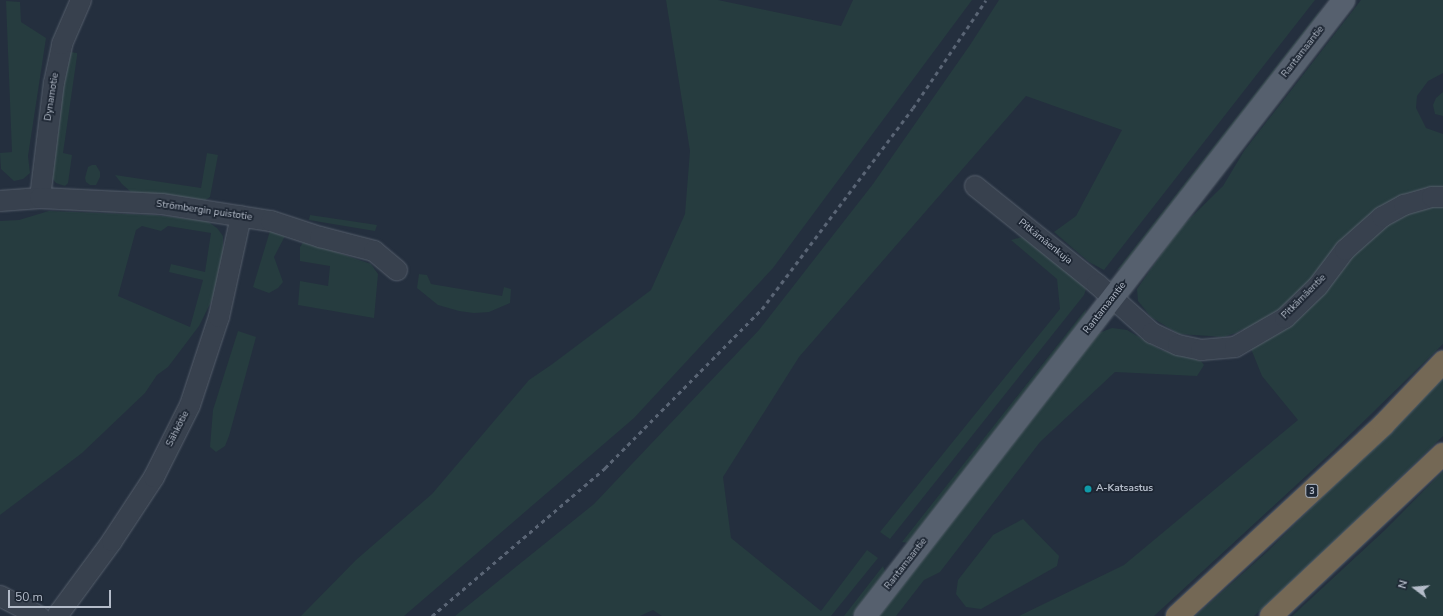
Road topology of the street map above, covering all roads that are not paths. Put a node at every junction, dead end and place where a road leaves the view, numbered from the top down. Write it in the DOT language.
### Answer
graph roads {
  1 [pos="81,0"];
  2 [pos="1344,0"];
  3 [pos="975,186"];
  4 [pos="1443,197"];
  5 [pos="40,198"];
  6 [pos="0,201"];
  7 [pos="241,216"];
  8 [pos="397,270"];
  9 [pos="1113,298"];
  10 [pos="1443,362"];
  11 [pos="1443,454"];
  12 [pos="0,596"];
  13 [pos="39,616"];
  14 [pos="57,616"];
  15 [pos="865,616"];
  16 [pos="1177,616"];
  17 [pos="1271,616"];
  1 -- 5 [label="street, Dynamotie"];
  2 -- 9 [label="main road, Rantamaantie"];
  3 -- 9 [label="street, Pitkämäenkuja"];
  4 -- 9 [label="street, Pitkämäentie"];
  5 -- 6 [label="street, Strömbergin puistotie"];
  5 -- 7 [label="street, Strömbergin puistotie"];
  7 -- 8 [label="street, Strömbergin puistotie"];
  7 -- 14 [label="street, Sähkötie"];
  9 -- 15 [label="main road, Rantamaantie"];
  10 -- 16 [label="highway, 3"];
  11 -- 17 [label="highway"];
  12 -- 13 [label="street"];
}
